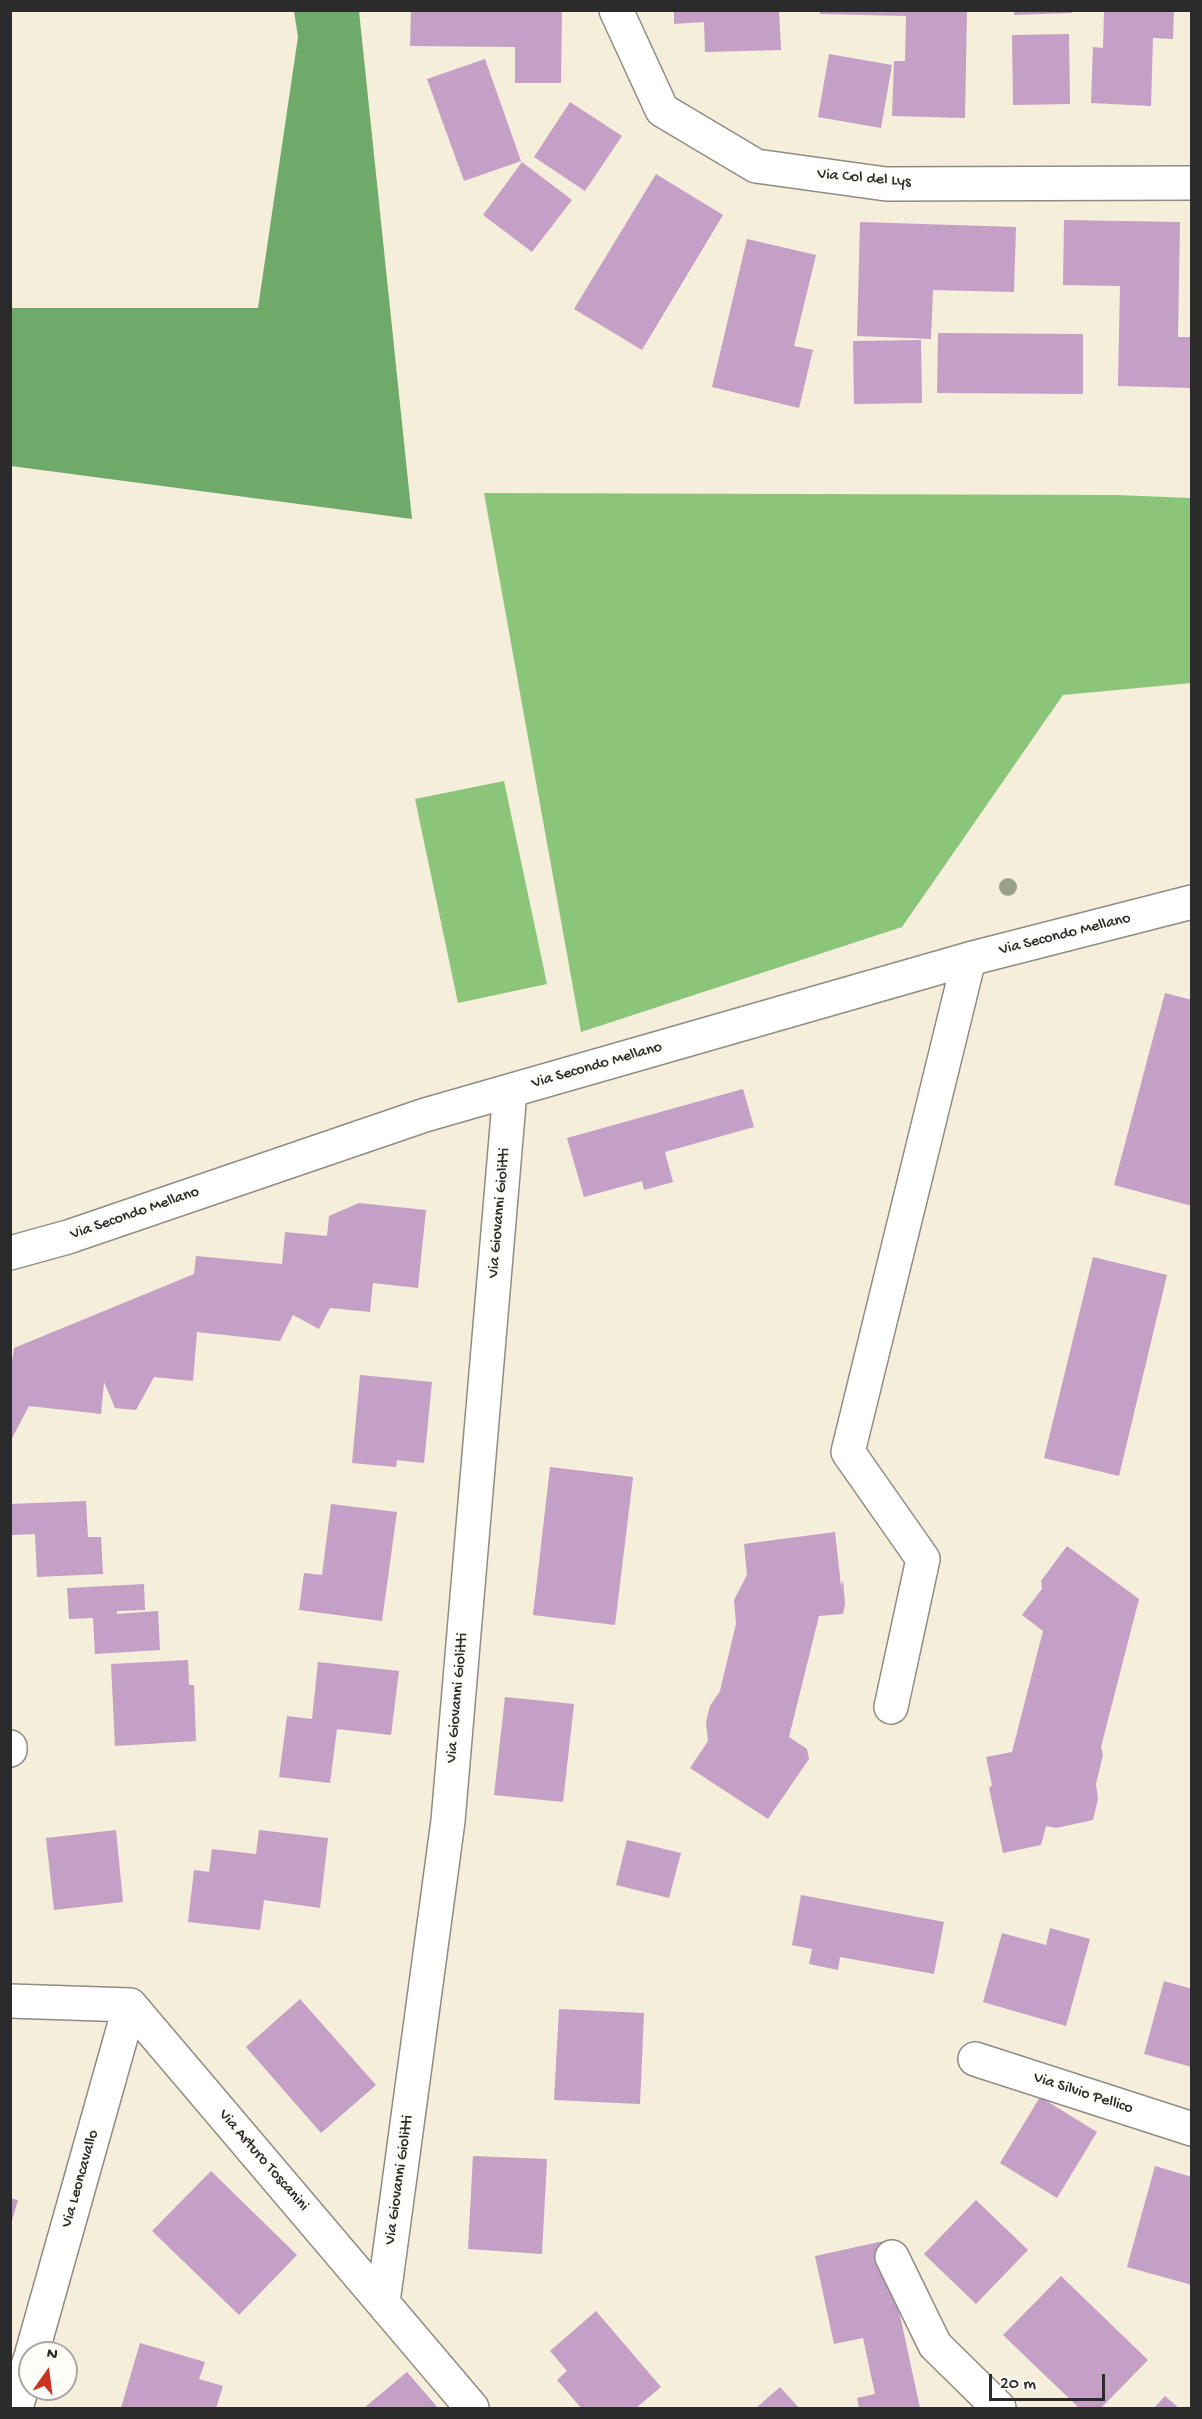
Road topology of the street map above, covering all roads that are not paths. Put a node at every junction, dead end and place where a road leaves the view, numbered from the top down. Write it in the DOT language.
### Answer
graph roads {
  1 [pos="616,10"];
  2 [pos="1191,183"];
  3 [pos="1191,902"];
  4 [pos="969,959"];
  5 [pos="510,1091"];
  6 [pos="10,1253"];
  7 [pos="891,1707"];
  8 [pos="10,2001"];
  9 [pos="129,2005"];
  10 [pos="975,2059"];
  11 [pos="1191,2129"];
  12 [pos="892,2257"];
  13 [pos="383,2302"];
  14 [pos="35,2341"];
  15 [pos="472,2409"];
  16 [pos="999,2409"];
  1 -- 2 [label="street, Via Col del Lys"];
  3 -- 4 [label="street, Via Secondo Mellano"];
  4 -- 5 [label="street, Via Secondo Mellano"];
  4 -- 7 [label="street"];
  5 -- 6 [label="street, Via Secondo Mellano"];
  5 -- 13 [label="street, Via Giovanni Giolitti"];
  8 -- 9 [label="street"];
  9 -- 13 [label="street, Via Arturo Toscanini"];
  9 -- 14 [label="street, Via Leoncavallo"];
  10 -- 11 [label="street, Via Silvio Pellico"];
  12 -- 16 [label="street"];
  13 -- 15 [label="street, Via Arturo Toscanini"];
}
